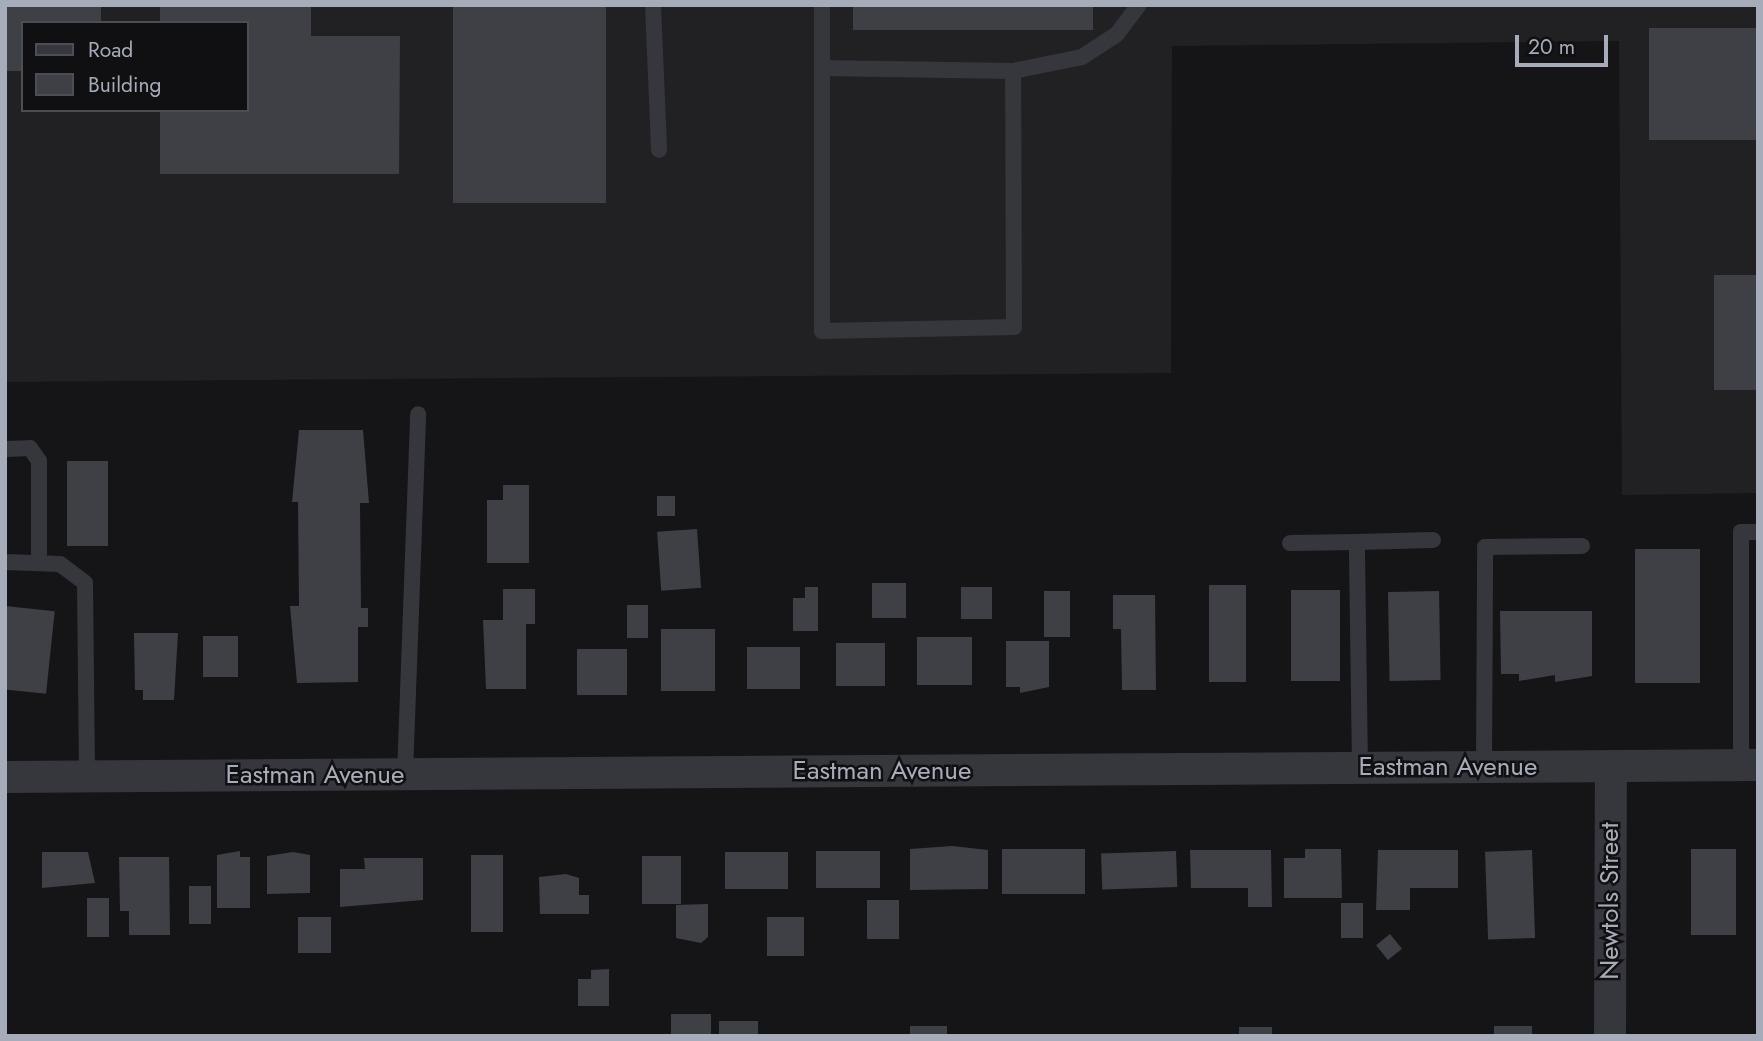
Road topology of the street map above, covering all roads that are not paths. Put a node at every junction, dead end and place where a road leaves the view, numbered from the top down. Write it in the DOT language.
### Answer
graph roads {
  1 [pos="653,5"];
  2 [pos="822,5"];
  3 [pos="1139,5"];
  4 [pos="822,68"];
  5 [pos="1013,71"];
  6 [pos="659,150"];
  7 [pos="418,414"];
  8 [pos="5,449"];
  9 [pos="1758,532"];
  10 [pos="1433,540"];
  11 [pos="1357,542"];
  12 [pos="1290,543"];
  13 [pos="1582,546"];
  14 [pos="5,562"];
  15 [pos="39,563"];
  16 [pos="1749,693"];
  17 [pos="1749,764"];
  18 [pos="1611,766"];
  19 [pos="1484,767"];
  20 [pos="1360,768"];
  21 [pos="405,774"];
  22 [pos="87,776"];
  23 [pos="5,777"];
  24 [pos="1610,1036"];
  1 -- 6 [label="lane"];
  2 -- 4 [label="lane"];
  3 -- 5 [label="lane"];
  4 -- 5 [label="lane"];
  4 -- 5 [label="lane"];
  7 -- 21 [label="lane"];
  8 -- 15 [label="lane"];
  9 -- 16 [label="lane"];
  10 -- 11 [label="lane"];
  11 -- 12 [label="lane"];
  11 -- 20 [label="lane"];
  13 -- 19 [label="lane"];
  14 -- 15 [label="lane"];
  15 -- 22 [label="lane"];
  16 -- 17 [label="lane"];
  17 -- 18 [label="street, Eastman Avenue"];
  18 -- 19 [label="street, Eastman Avenue"];
  18 -- 24 [label="street, Newtols Street"];
  19 -- 20 [label="street, Eastman Avenue"];
  20 -- 21 [label="street, Eastman Avenue"];
  21 -- 22 [label="street, Eastman Avenue"];
  22 -- 23 [label="street, Eastman Avenue"];
}
